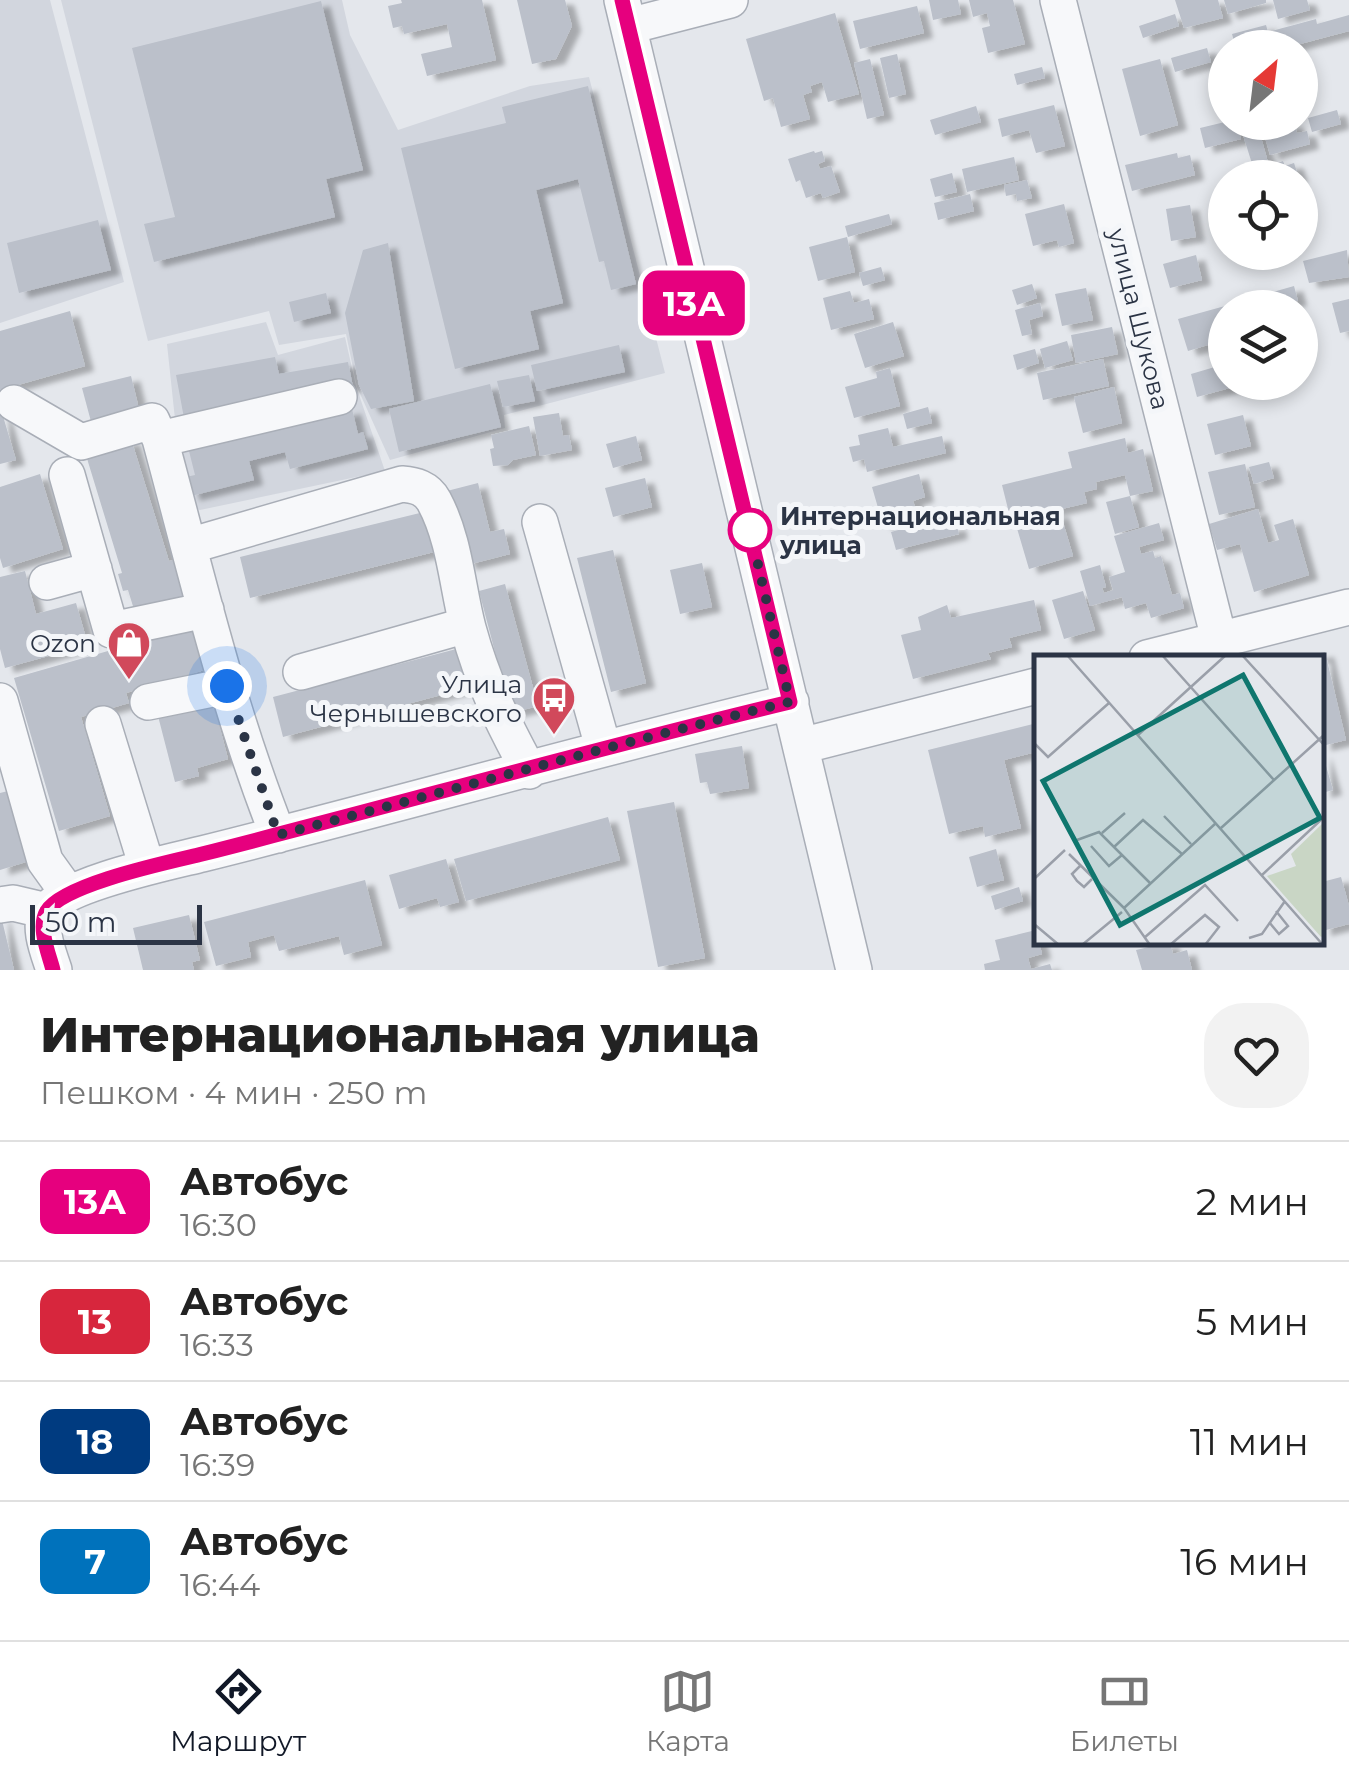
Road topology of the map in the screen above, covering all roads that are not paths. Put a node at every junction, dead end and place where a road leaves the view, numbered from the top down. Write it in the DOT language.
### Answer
graph roads {
  1 [pos="730,0"];
  2 [pos="1058,0"];
  3 [pos="625,13"];
  4 [pos="338,397"];
  5 [pos="14,404"];
  6 [pos="160,439"];
  7 [pos="67,475"];
  8 [pos="540,522"];
  9 [pos="189,546"];
  10 [pos="94,568"];
  11 [pos="47,582"];
  12 [pos="1349,607"];
  13 [pos="206,610"];
  14 [pos="468,625"];
  15 [pos="1219,639"];
  16 [pos="1158,655"];
  17 [pos="301,672"];
  18 [pos="227,686"];
  19 [pos="1034,687"];
  20 [pos="0,702"];
  21 [pos="148,702"];
  22 [pos="790,702"];
  23 [pos="103,724"];
  24 [pos="801,746"];
  25 [pos="603,747"];
  26 [pos="529,771"];
  27 [pos="278,835"];
  28 [pos="147,868"];
  29 [pos="58,902"];
  30 [pos="0,906"];
  31 [pos="54,970"];
  32 [pos="854,970"];
  1 -- 3 [label="street"];
  2 -- 15 [label="street, улица Шукова"];
  3 -- 22 [label="street"];
  4 -- 6 [label="street"];
  5 -- 6 [label="street"];
  6 -- 9 [label="street"];
  7 -- 10 [label="street"];
  8 -- 25 [label="street"];
  9 -- 13 [label="street"];
  9 -- 14 [label="street"];
  10 -- 11 [label="street"];
  10 -- 13 [label="street"];
  12 -- 15 [label="street"];
  13 -- 18 [label="street"];
  14 -- 17 [label="street"];
  14 -- 26 [label="street"];
  15 -- 16 [label="street"];
  18 -- 21 [label="street"];
  18 -- 27 [label="street"];
  19 -- 24 [label="street"];
  20 -- 29 [label="street"];
  22 -- 24 [label="street"];
  22 -- 25 [label="street"];
  23 -- 28 [label="street"];
  24 -- 32 [label="street"];
  25 -- 26 [label="street"];
  26 -- 27 [label="street"];
  27 -- 28 [label="street"];
  28 -- 29 [label="street"];
  29 -- 30 [label="street"];
  29 -- 31 [label="street"];
}
